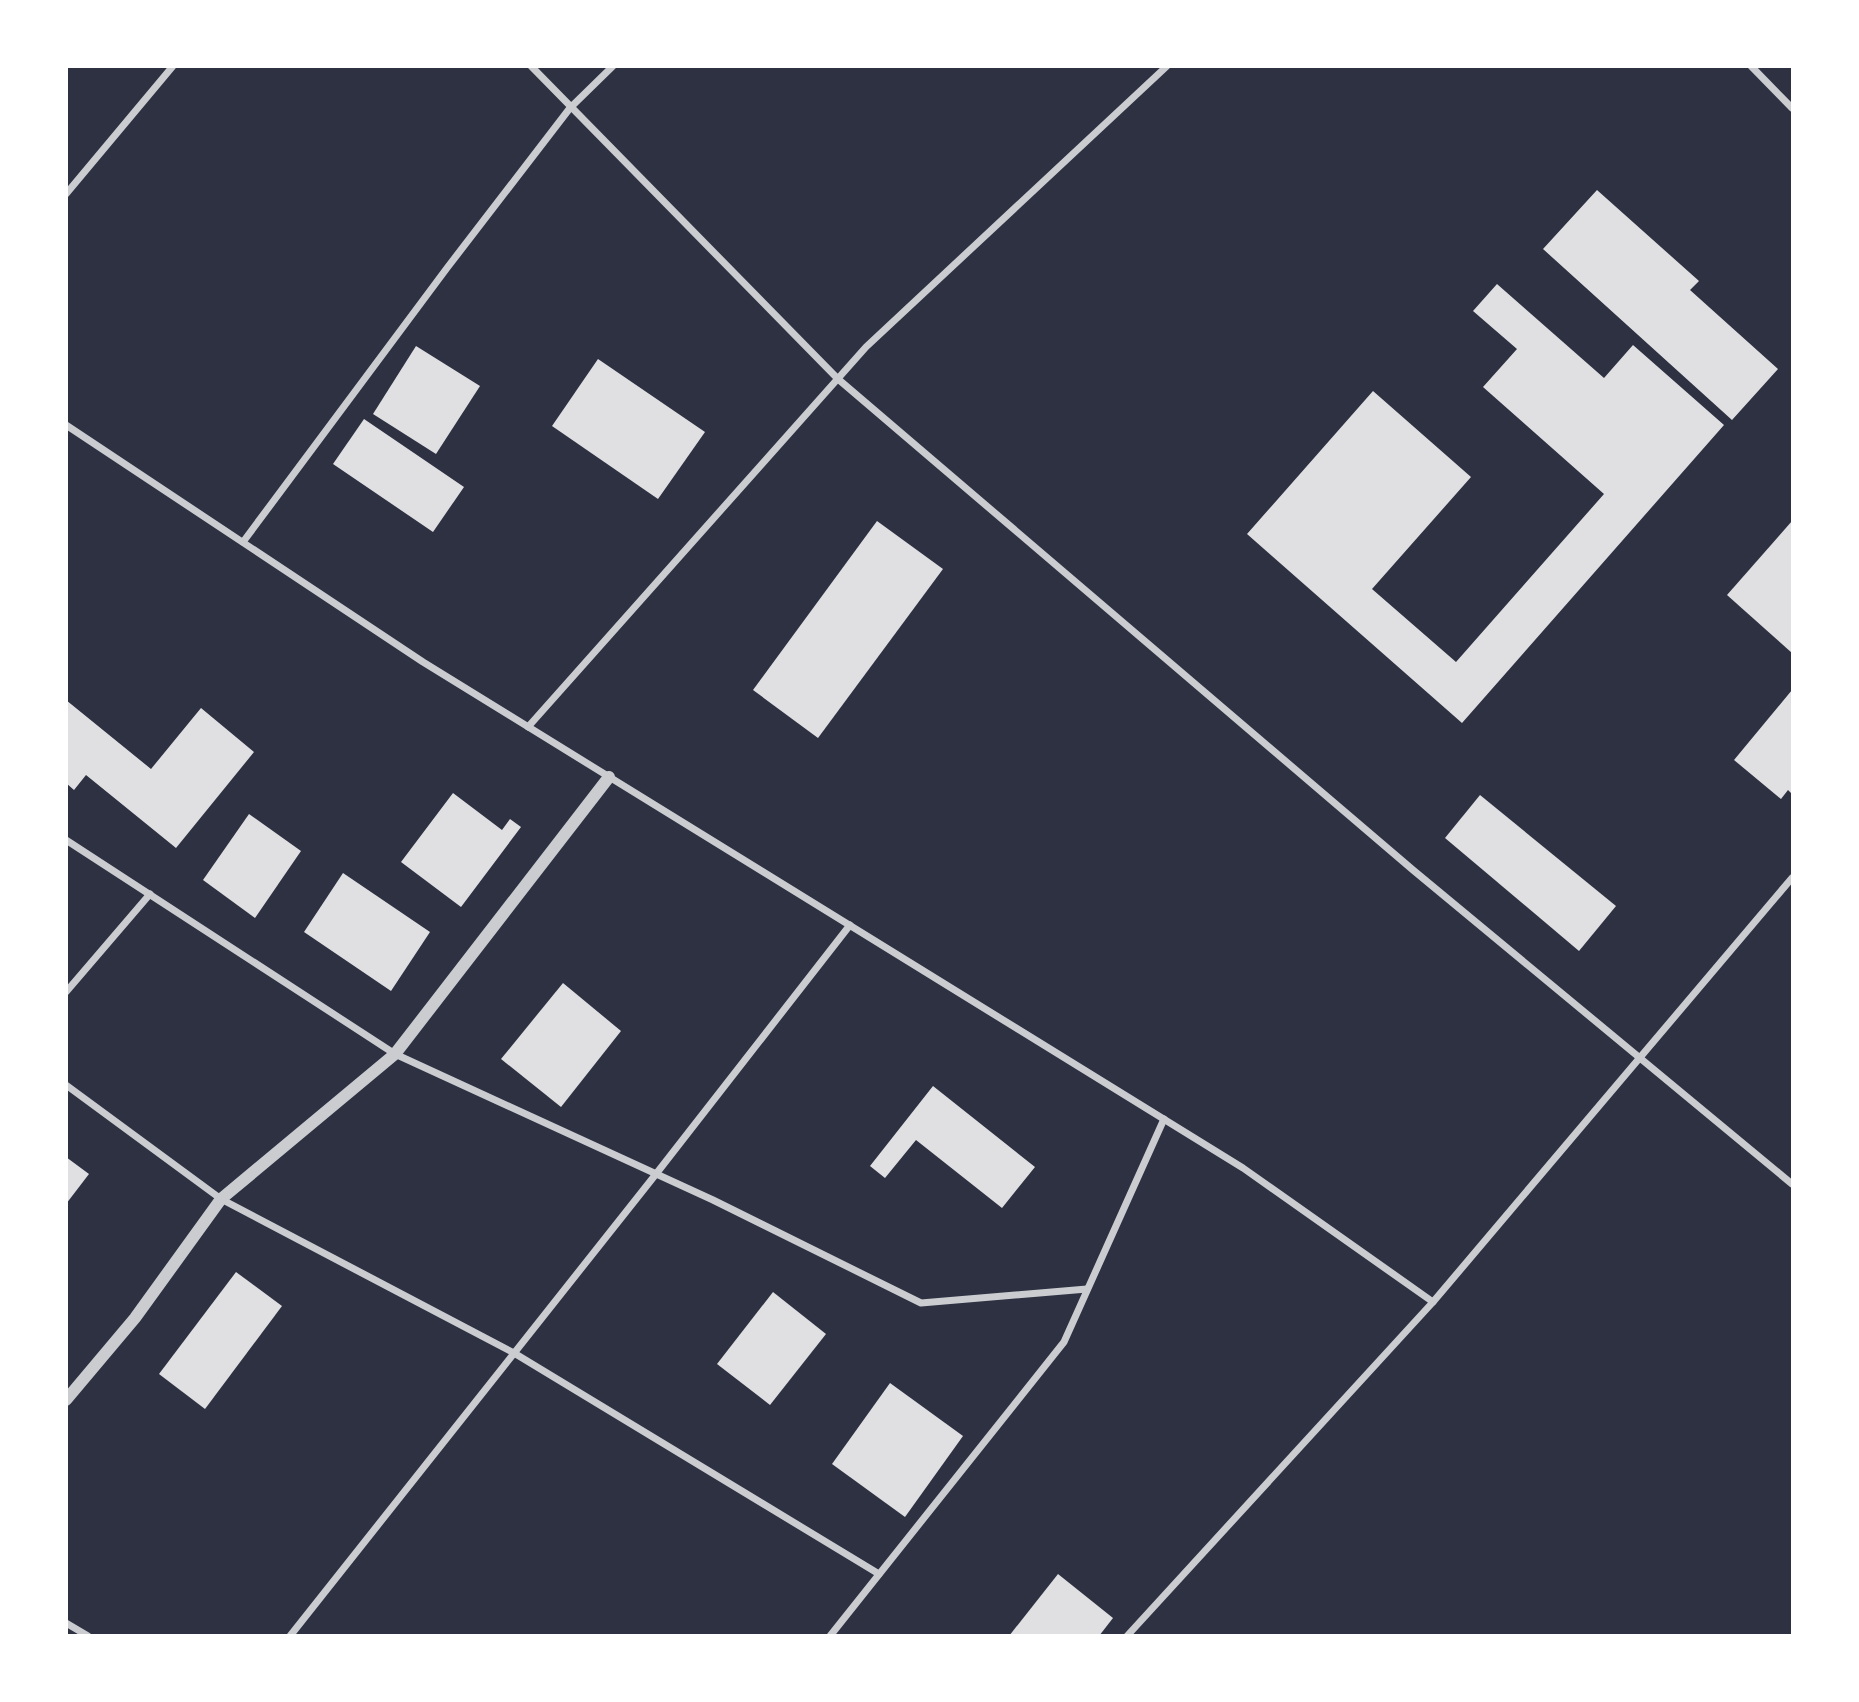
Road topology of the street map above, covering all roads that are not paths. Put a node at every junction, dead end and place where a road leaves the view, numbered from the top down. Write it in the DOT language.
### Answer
graph roads {
  1 [pos="173,66"];
  2 [pos="531,66"];
  3 [pos="613,66"];
  4 [pos="1167,66"];
  5 [pos="1751,66"];
  6 [pos="570,108"];
  7 [pos="1793,108"];
  8 [pos="66,194"];
  9 [pos="838,379"];
  10 [pos="66,425"];
  11 [pos="243,542"];
  12 [pos="528,727"];
  13 [pos="609,777"];
  14 [pos="66,840"];
  15 [pos="1793,878"];
  16 [pos="150,894"];
  17 [pos="850,925"];
  18 [pos="66,992"];
  19 [pos="395,1054"];
  20 [pos="1641,1058"];
  21 [pos="66,1085"];
  22 [pos="1164,1119"];
  23 [pos="656,1174"];
  24 [pos="1793,1184"];
  25 [pos="221,1199"];
  26 [pos="1087,1289"];
  27 [pos="1433,1302"];
  28 [pos="514,1353"];
  29 [pos="66,1400"];
  30 [pos="879,1574"];
  31 [pos="66,1623"];
  32 [pos="88,1636"];
  33 [pos="290,1636"];
  34 [pos="830,1636"];
  35 [pos="1127,1636"];
  1 -- 8 [label="street"];
  2 -- 6 [label="street"];
  3 -- 6 [label="street"];
  4 -- 9 [label="street"];
  5 -- 7 [label="street"];
  6 -- 9 [label="street"];
  6 -- 11 [label="street"];
  9 -- 12 [label="street"];
  9 -- 20 [label="street"];
  10 -- 11 [label="street"];
  11 -- 12 [label="street"];
  12 -- 13 [label="street"];
  13 -- 17 [label="street"];
  13 -- 19 [label="street"];
  14 -- 16 [label="street"];
  15 -- 20 [label="street"];
  16 -- 18 [label="street"];
  16 -- 19 [label="street"];
  17 -- 22 [label="street"];
  17 -- 23 [label="street"];
  19 -- 23 [label="street"];
  19 -- 25 [label="street"];
  20 -- 24 [label="street"];
  20 -- 27 [label="street"];
  21 -- 25 [label="street"];
  22 -- 26 [label="street"];
  22 -- 27 [label="street"];
  23 -- 26 [label="street"];
  23 -- 28 [label="street"];
  25 -- 28 [label="street"];
  25 -- 29 [label="street"];
  26 -- 30 [label="street"];
  27 -- 35 [label="street"];
  28 -- 30 [label="street"];
  28 -- 33 [label="street"];
  30 -- 34 [label="street"];
  31 -- 32 [label="street"];
}
